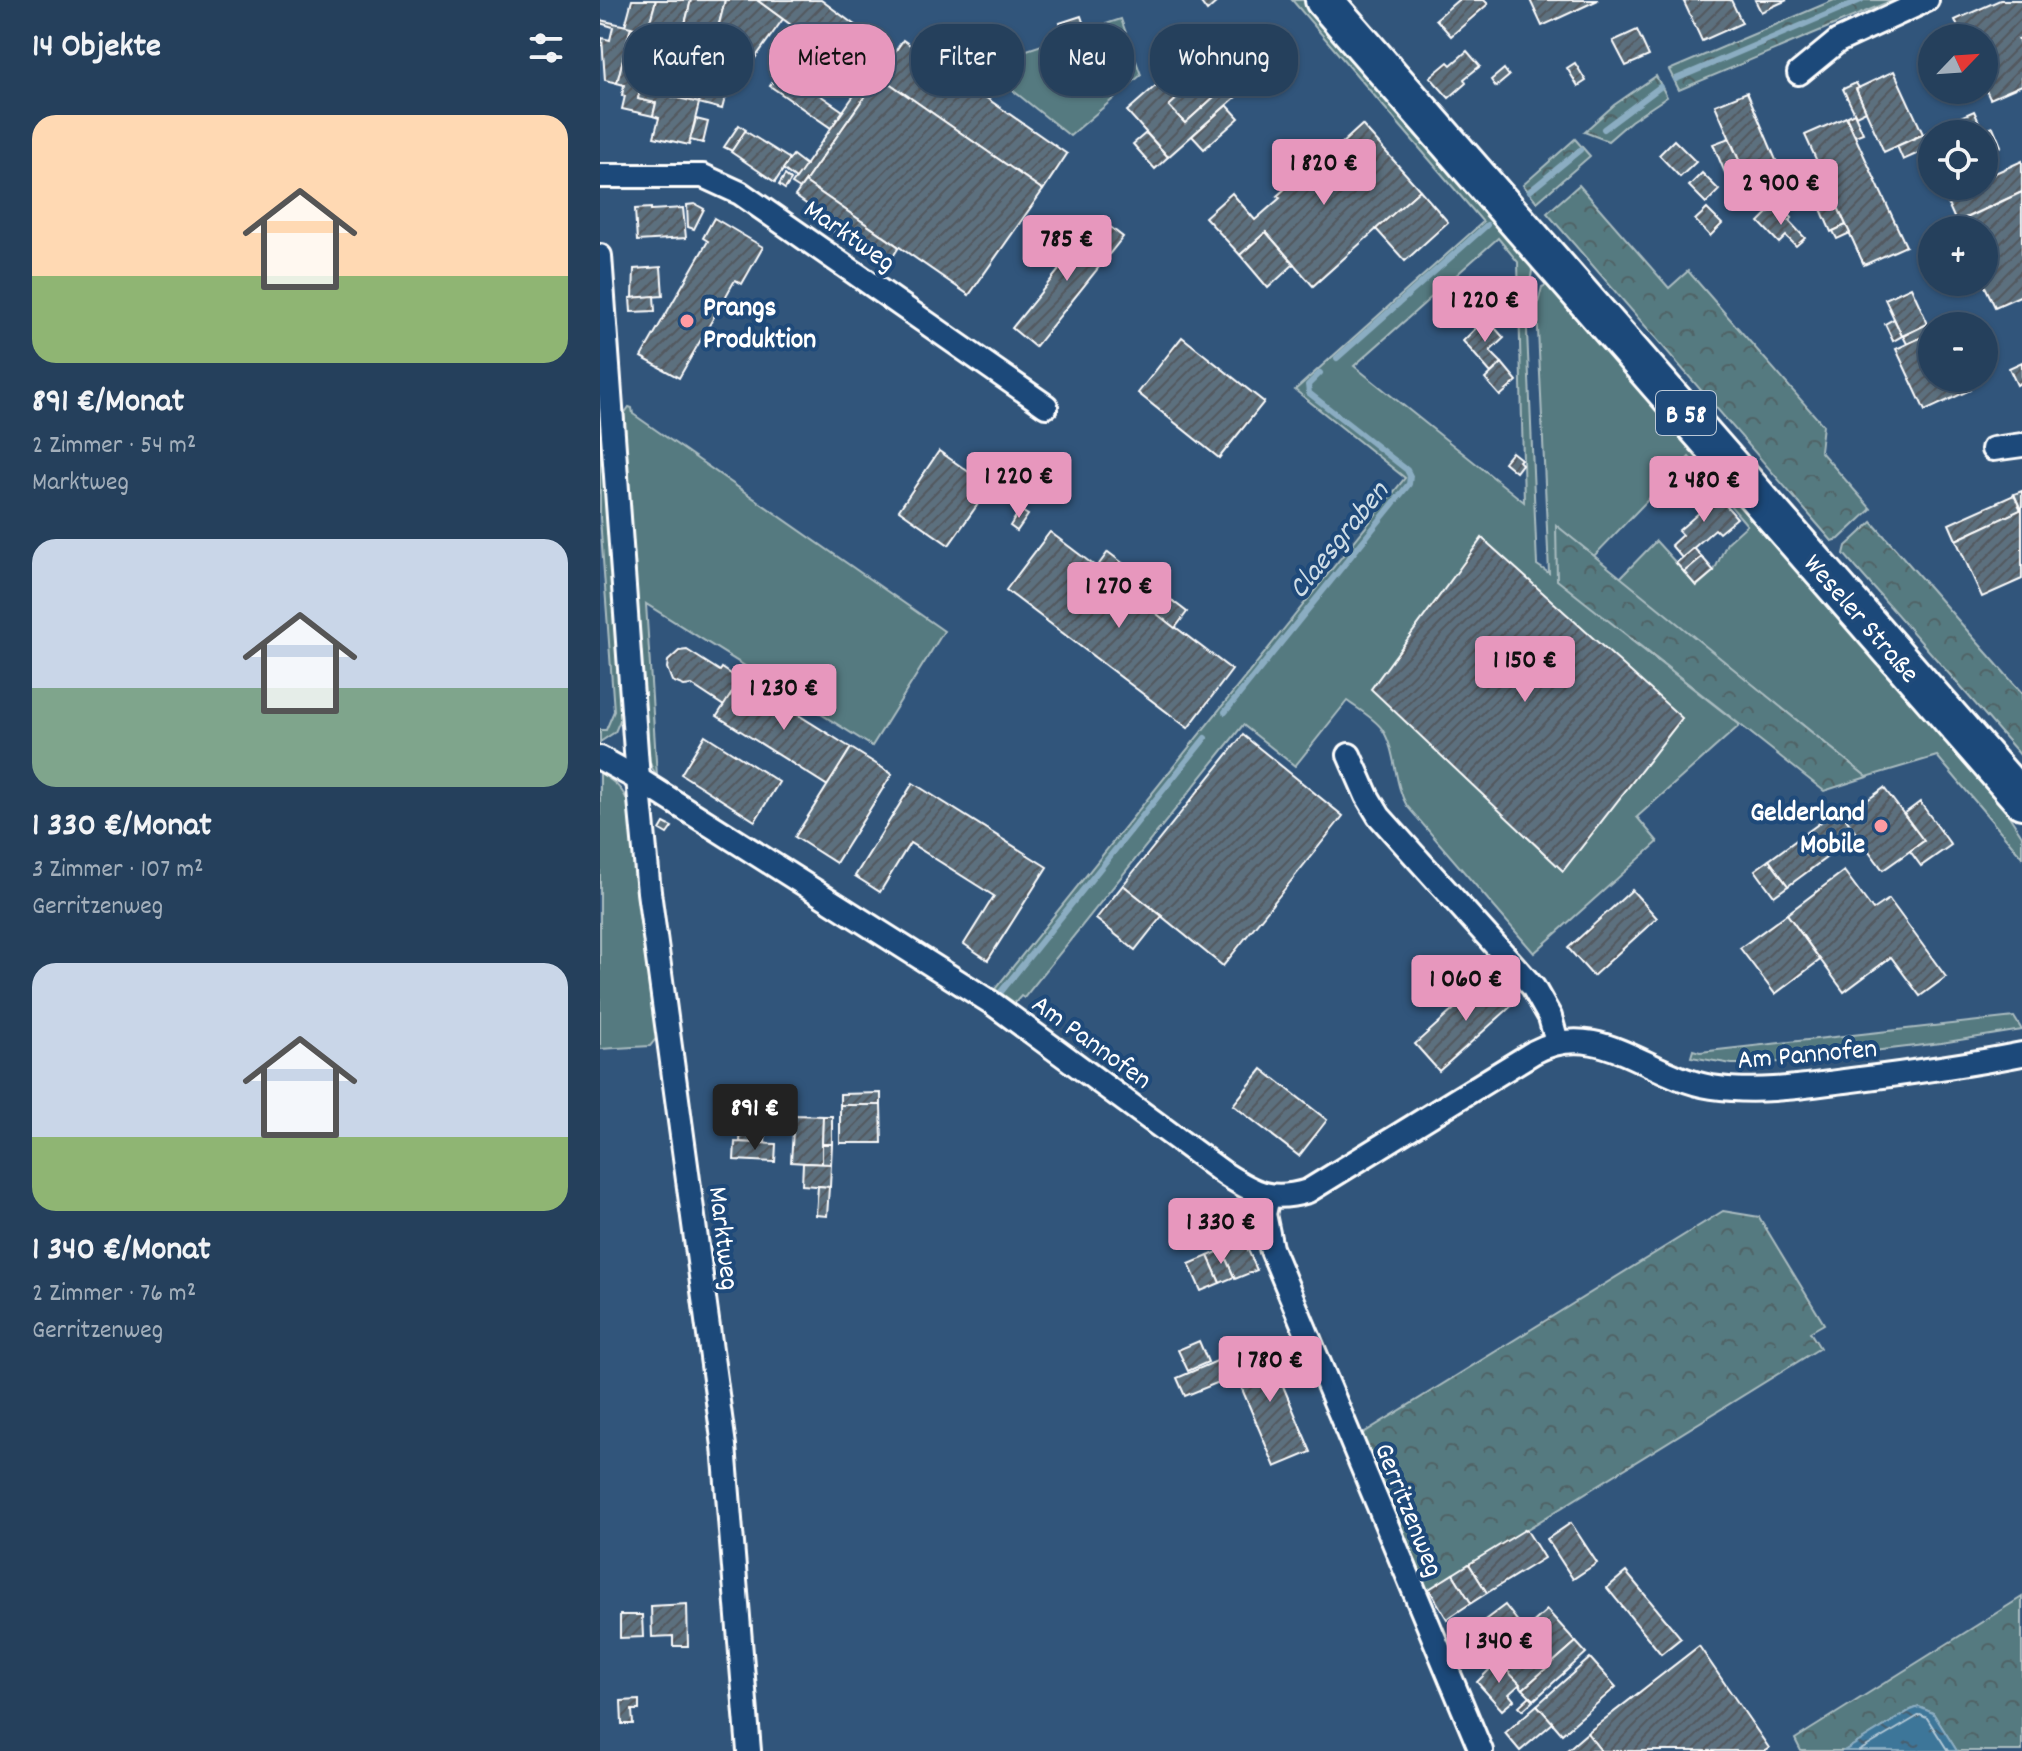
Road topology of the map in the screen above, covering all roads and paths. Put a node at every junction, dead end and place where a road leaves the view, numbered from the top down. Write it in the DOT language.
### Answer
graph roads {
  1 [pos="1324,0"];
  2 [pos="1927,0"];
  3 [pos="1799,73"];
  4 [pos="600,176"];
  5 [pos="600,256"];
  6 [pos="1046,406"];
  7 [pos="2022,445"];
  8 [pos="1993,449"];
  9 [pos="1349,755"];
  10 [pos="600,758"];
  11 [pos="638,779"];
  12 [pos="2022,800"];
  13 [pos="1557,1042"];
  14 [pos="2022,1054"];
  15 [pos="1268,1197"];
  16 [pos="749,1751"];
  17 [pos="1481,1751"];
  1 -- 12 [label="main road, Weseler Straße / B 58"];
  2 -- 3 [label="street"];
  4 -- 6 [label="street, Marktweg"];
  5 -- 11 [label="street, Marktweg"];
  7 -- 8 [label="street"];
  9 -- 13 [label="street"];
  10 -- 11 [label="street, Am Pannofen"];
  11 -- 15 [label="street, Am Pannofen"];
  11 -- 16 [label="street, Marktweg"];
  13 -- 14 [label="street, Am Pannofen"];
  13 -- 15 [label="street, Am Pannofen"];
  15 -- 17 [label="street, Gerritzenweg"];
}
